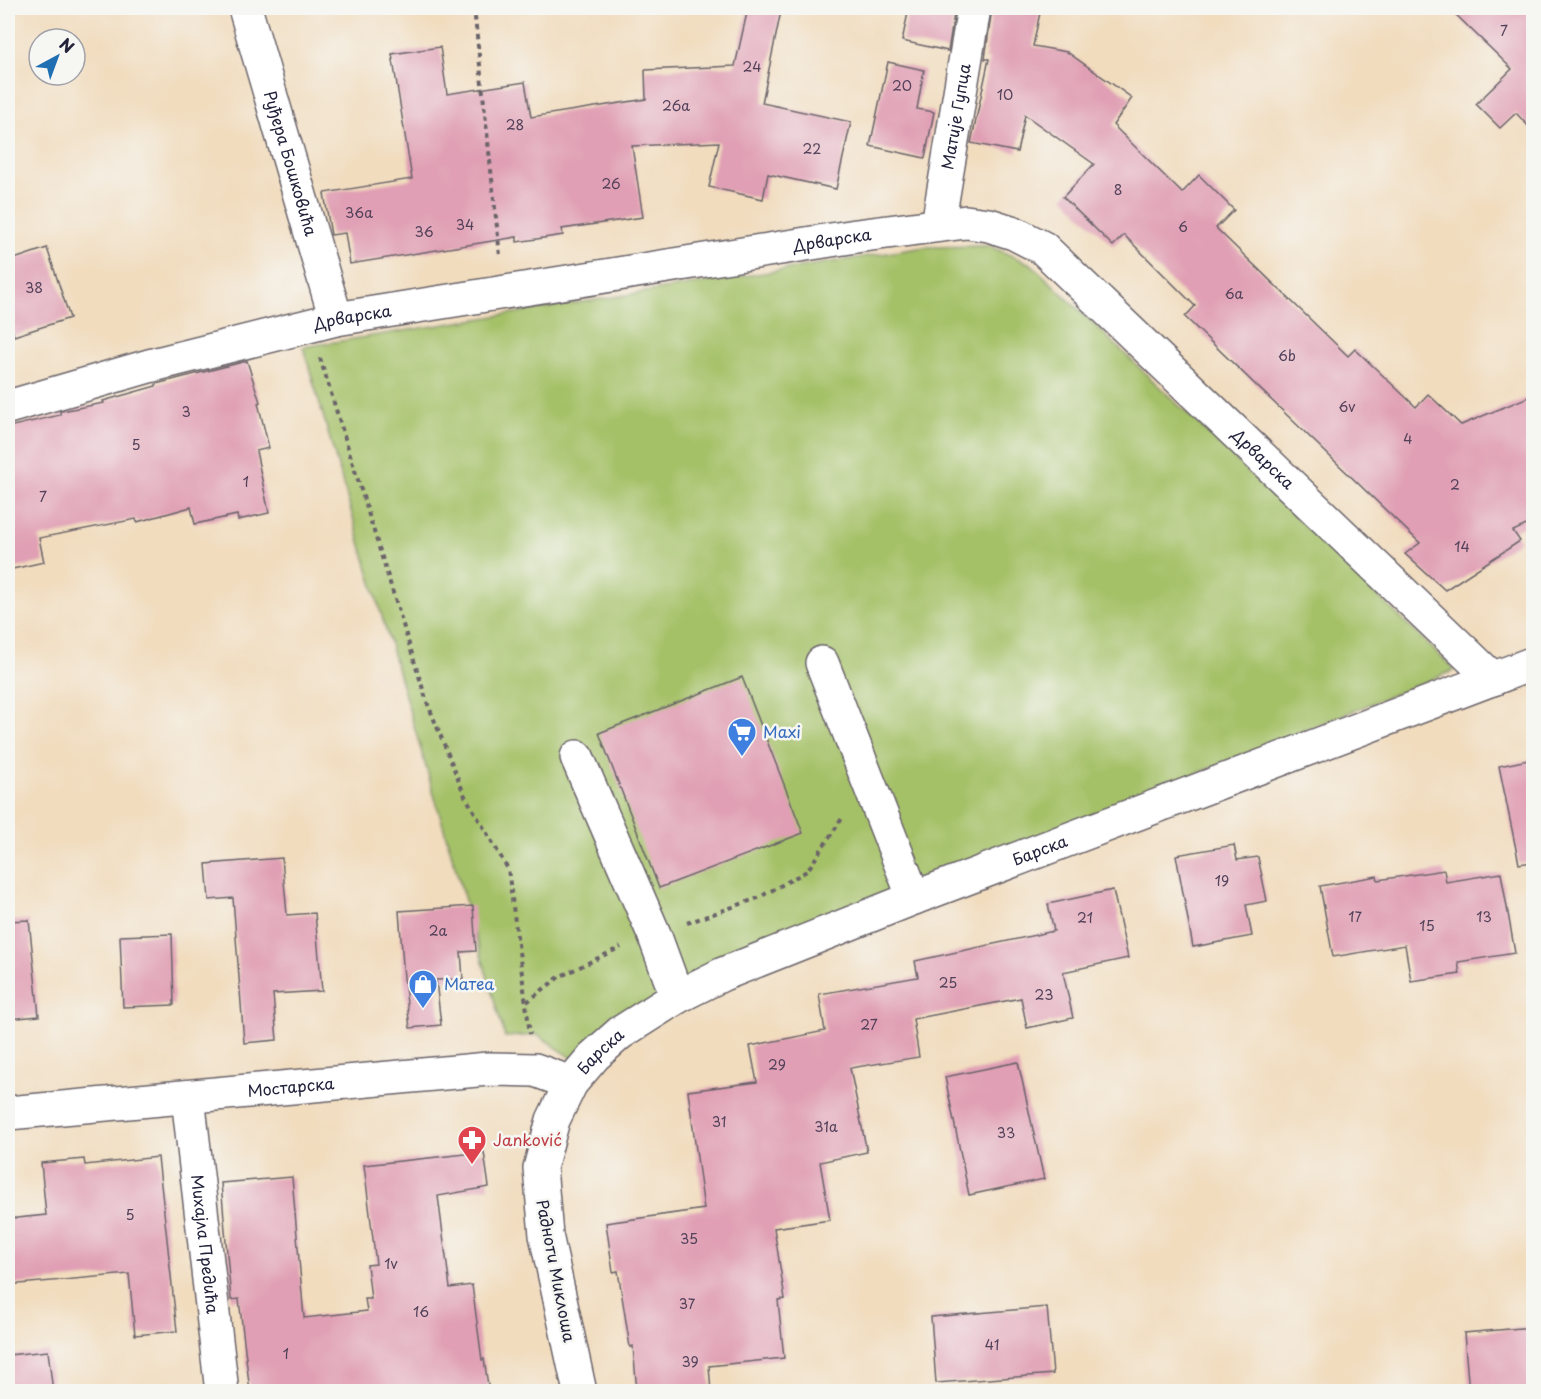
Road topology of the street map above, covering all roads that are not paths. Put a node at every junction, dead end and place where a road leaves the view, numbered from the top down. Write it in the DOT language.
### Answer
graph roads {
  1 [pos="245,8"];
  2 [pos="974,8"];
  3 [pos="938,225"];
  4 [pos="323,322"];
  5 [pos="8,407"];
  6 [pos="822,663"];
  7 [pos="1533,663"];
  8 [pos="1493,679"];
  9 [pos="577,757"];
  10 [pos="914,898"];
  11 [pos="676,997"];
  12 [pos="571,1083"];
  13 [pos="188,1097"];
  14 [pos="8,1113"];
  15 [pos="222,1392"];
  16 [pos="580,1392"];
  1 -- 4 [label="street, Руђера Бошковића"];
  2 -- 3 [label="street, Матије Гупца"];
  3 -- 4 [label="street, Дрварска"];
  3 -- 8 [label="street, Дрварска"];
  4 -- 5 [label="street, Дрварска"];
  6 -- 10 [label="street"];
  7 -- 8 [label="street, Барска"];
  8 -- 10 [label="street, Барска"];
  9 -- 11 [label="street"];
  10 -- 11 [label="street, Барска"];
  11 -- 12 [label="street, Барска"];
  12 -- 13 [label="street, Мостарска"];
  12 -- 16 [label="street, Радноти Миклоша"];
  13 -- 14 [label="street, Мостарска"];
  13 -- 15 [label="street, Михајла Предића"];
}
